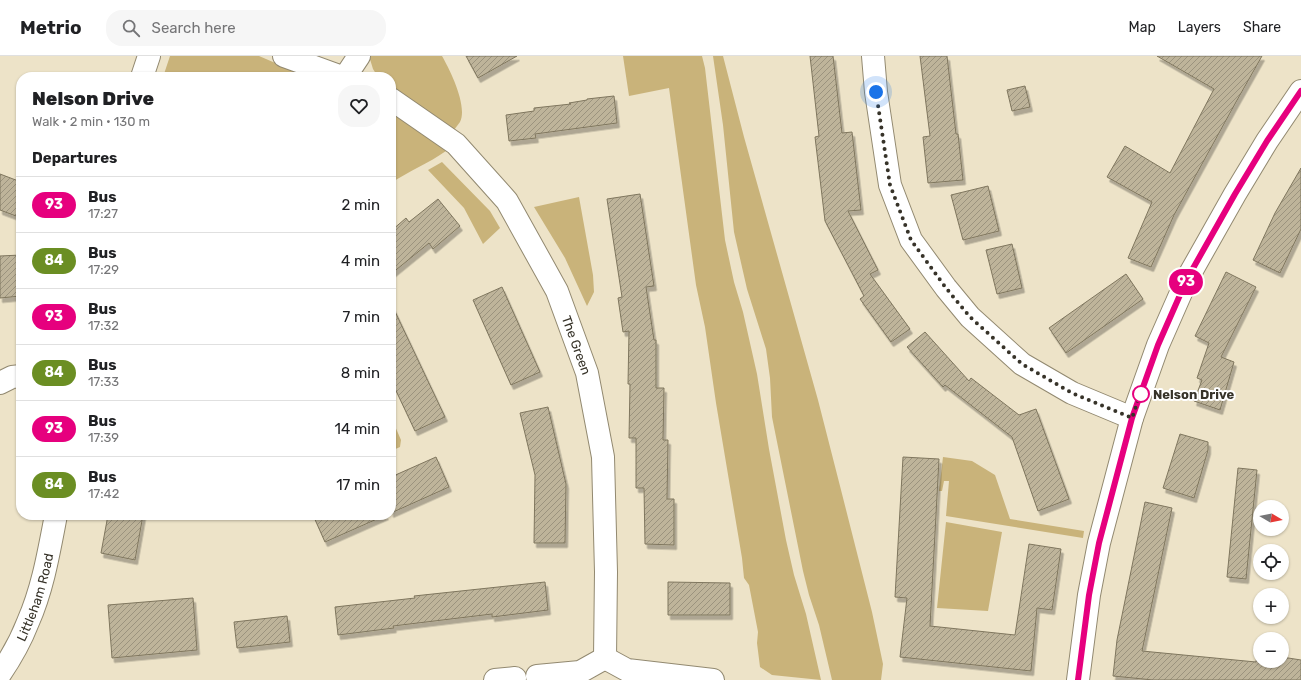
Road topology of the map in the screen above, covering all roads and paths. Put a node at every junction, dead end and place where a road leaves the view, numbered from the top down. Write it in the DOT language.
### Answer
graph roads {
  1 [pos="149,56"];
  2 [pos="284,56"];
  3 [pos="359,56"];
  4 [pos="873,56"];
  5 [pos="144,72"];
  6 [pos="330,72"];
  7 [pos="348,72"];
  8 [pos="1301,91"];
  9 [pos="396,102"];
  10 [pos="16,377"];
  11 [pos="0,383"];
  12 [pos="1132,418"];
  13 [pos="55,520"];
  14 [pos="605,658"];
  15 [pos="0,674"];
  16 [pos="537,676"];
  17 [pos="713,680"];
  18 [pos="1078,680"];
  1 -- 5 [label="street"];
  2 -- 6 [label="street"];
  3 -- 7 [label="street"];
  4 -- 12 [label="street"];
  8 -- 12 [label="street"];
  9 -- 14 [label="street, The Green"];
  10 -- 11 [label="street"];
  12 -- 18 [label="street"];
  13 -- 15 [label="street, Littleham Road"];
  14 -- 16 [label="street"];
  14 -- 17 [label="street"];
}
